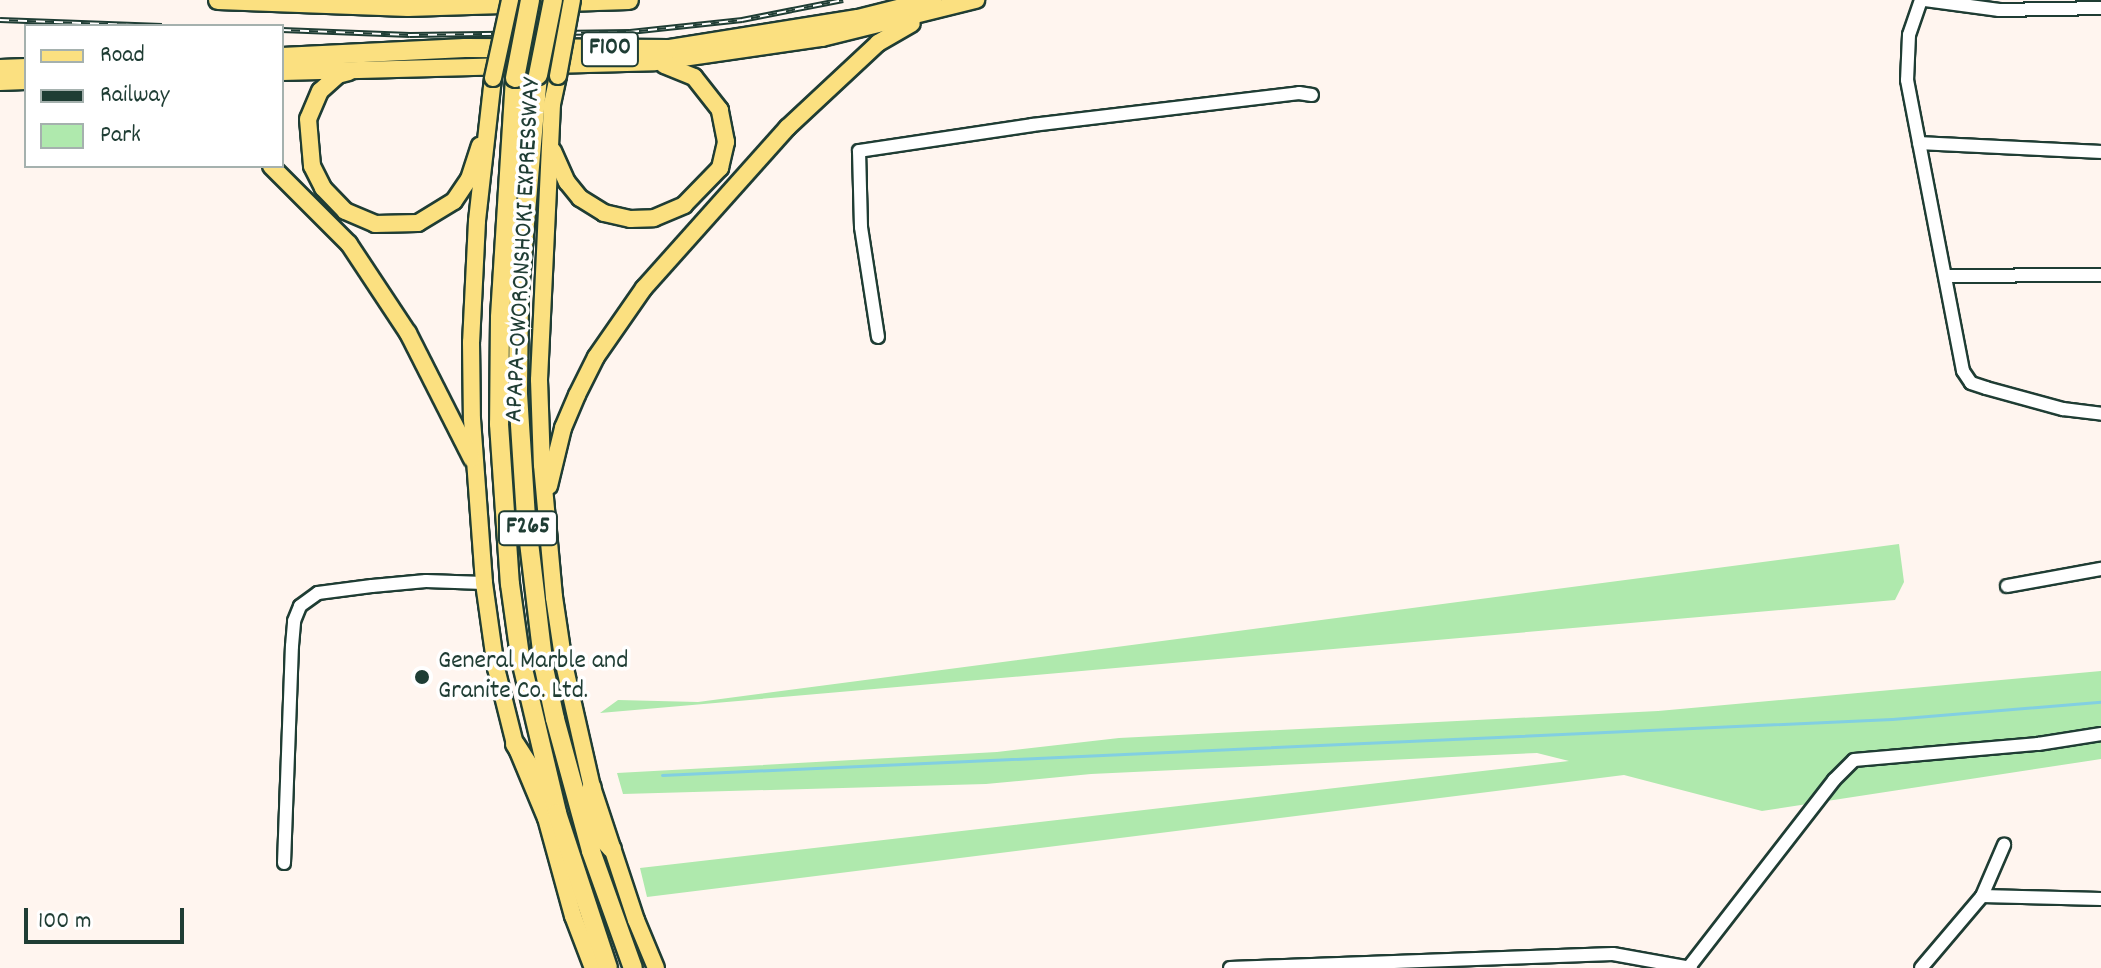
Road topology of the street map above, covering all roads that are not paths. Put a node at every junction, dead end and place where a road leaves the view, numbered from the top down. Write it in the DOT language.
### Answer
graph roads {
  1 [pos="218,0"];
  2 [pos="510,0"];
  3 [pos="530,0"];
  4 [pos="553,0"];
  5 [pos="572,0"];
  6 [pos="629,0"];
  7 [pos="933,0"];
  8 [pos="976,0"];
  9 [pos="1923,0"];
  10 [pos="954,6"];
  11 [pos="2101,8"];
  12 [pos="284,57"];
  13 [pos="655,62"];
  14 [pos="24,68"];
  15 [pos="0,69"];
  16 [pos="360,70"];
  17 [pos="284,72"];
  18 [pos="24,81"];
  19 [pos="0,82"];
  20 [pos="1312,95"];
  21 [pos="486,130"];
  22 [pos="550,141"];
  23 [pos="1919,143"];
  24 [pos="2101,152"];
  25 [pos="273,168"];
  26 [pos="2101,275"];
  27 [pos="1945,276"];
  28 [pos="878,337"];
  29 [pos="2101,414"];
  30 [pos="476,467"];
  31 [pos="548,519"];
  32 [pos="2101,569"];
  33 [pos="484,583"];
  34 [pos="2007,586"];
  35 [pos="2101,734"];
  36 [pos="539,736"];
  37 [pos="515,744"];
  38 [pos="535,772"];
  39 [pos="582,802"];
  40 [pos="554,817"];
  41 [pos="2004,845"];
  42 [pos="612,849"];
  43 [pos="284,863"];
  44 [pos="1982,896"];
  45 [pos="2101,899"];
  46 [pos="593,968"];
  47 [pos="608,968"];
  48 [pos="633,968"];
  49 [pos="656,968"];
  50 [pos="1230,968"];
  51 [pos="1690,968"];
  52 [pos="1921,968"];
  1 -- 6 [label="highway, F100"];
  2 -- 21 [label="main road, APAPA-OWORONSHOKI EXPRESSWAY, bridge"];
  3 -- 36 [label="highway, APAPA-OWORONSHOKI EXPRESSWAY / F265, bridge"];
  4 -- 39 [label="highway, APAPA-OWORONSHOKI EXPRESSWAY / F265, bridge"];
  5 -- 22 [label="main road, APAPA-OWORONSHOKI EXPRESSWAY, bridge"];
  7 -- 12 [label="highway, F100"];
  8 -- 10 [label="main road"];
  9 -- 11 [label="street"];
  9 -- 23 [label="street"];
  10 -- 13 [label="main road"];
  10 -- 31 [label="main road"];
  13 -- 16 [label="main road"];
  13 -- 22 [label="main road"];
  14 -- 15 [label="highway"];
  16 -- 17 [label="main road"];
  16 -- 21 [label="main road"];
  18 -- 19 [label="main road"];
  20 -- 28 [label="street"];
  21 -- 30 [label="main road, APAPA-OWORONSHOKI EXPRESSWAY"];
  22 -- 31 [label="main road, APAPA-OWORONSHOKI EXPRESSWAY"];
  23 -- 24 [label="street"];
  23 -- 27 [label="street"];
  25 -- 30 [label="main road"];
  26 -- 27 [label="street"];
  27 -- 29 [label="street"];
  30 -- 33 [label="main road, APAPA-OWORONSHOKI EXPRESSWAY"];
  31 -- 39 [label="main road, APAPA-OWORONSHOKI EXPRESSWAY"];
  32 -- 34 [label="street"];
  33 -- 37 [label="main road, APAPA-OWORONSHOKI EXPRESSWAY"];
  33 -- 43 [label="street"];
  35 -- 51 [label="street"];
  36 -- 38 [label="highway"];
  36 -- 40 [label="highway, APAPA-OWORONSHOKI EXPRESSWAY / F265"];
  37 -- 38 [label="highway"];
  37 -- 40 [label="main road, APAPA-OWORONSHOKI EXPRESSWAY"];
  38 -- 40 [label="highway"];
  39 -- 40 [label="highway"];
  39 -- 42 [label="highway"];
  39 -- 42 [label="main road, APAPA-OWORONSHOKI EXPRESSWAY"];
  39 -- 48 [label="highway"];
  40 -- 46 [label="main road, APAPA-OWORONSHOKI EXPRESSWAY"];
  40 -- 47 [label="highway, APAPA-OWORONSHOKI EXPRESSWAY / F265"];
  41 -- 44 [label="street"];
  42 -- 49 [label="main road, APAPA-OWORONSHOKI EXPRESSWAY"];
  44 -- 45 [label="street"];
  44 -- 52 [label="street"];
  50 -- 51 [label="street"];
}
